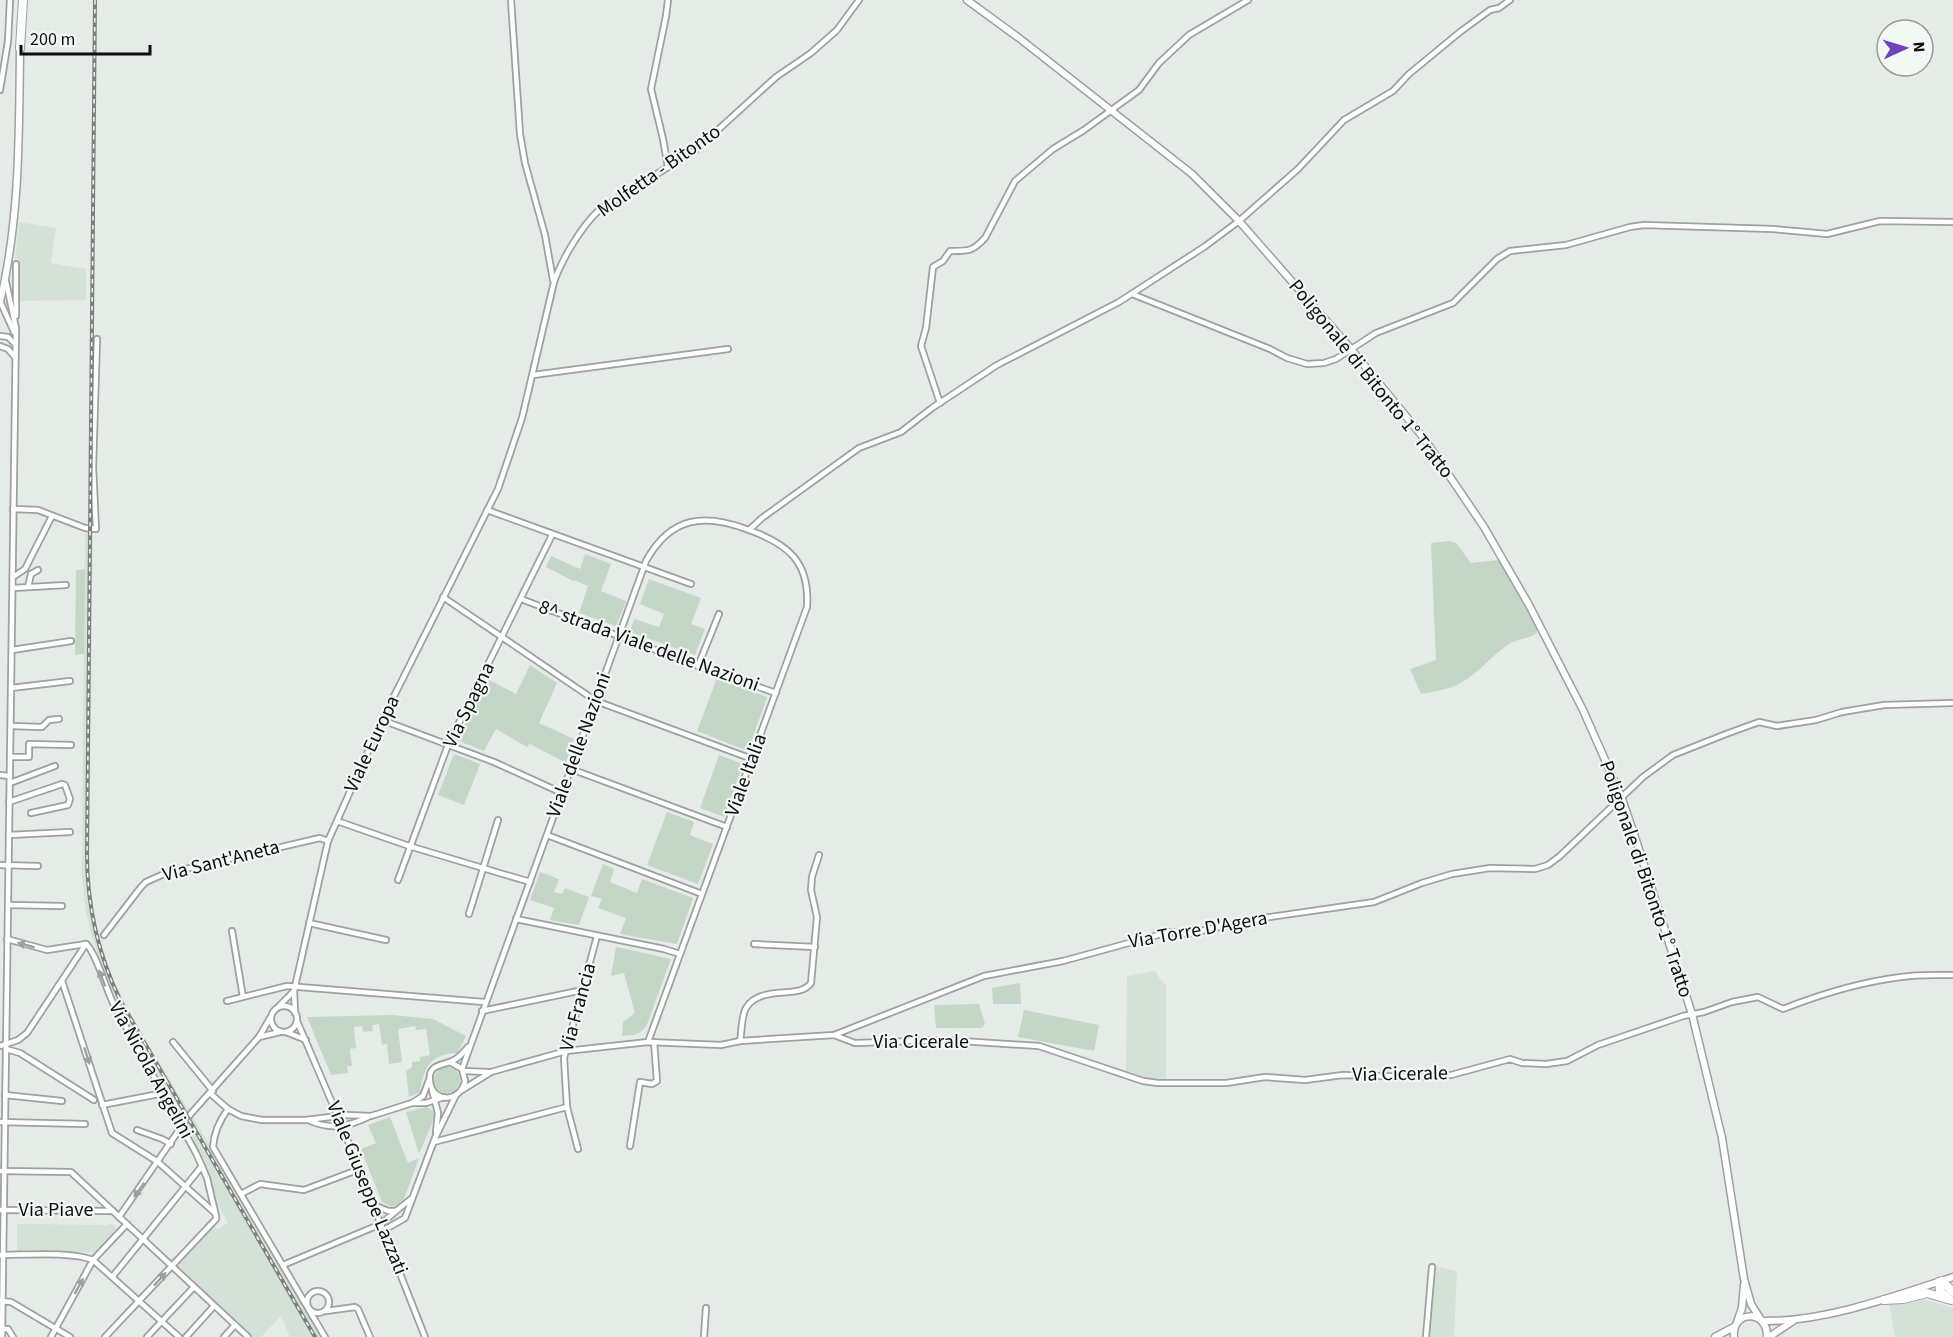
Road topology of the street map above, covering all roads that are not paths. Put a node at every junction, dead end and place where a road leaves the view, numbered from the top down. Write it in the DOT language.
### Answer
graph roads {
  1 [pos="10,0"];
  2 [pos="18,0"];
  3 [pos="23,0"];
  4 [pos="511,0"];
  5 [pos="668,0"];
  6 [pos="859,0"];
  7 [pos="967,0"];
  8 [pos="1248,0"];
  9 [pos="1510,0"];
  10 [pos="20,48"];
  11 [pos="0,90"];
  12 [pos="1110,110"];
  13 [pos="668,167"];
  14 [pos="1239,222"];
  15 [pos="1953,222"];
  16 [pos="16,264"];
  17 [pos="6,278"];
  18 [pos="554,282"];
  19 [pos="1132,294"];
  20 [pos="0,302"];
  21 [pos="16,328"];
  22 [pos="0,336"];
  23 [pos="97,339"];
  24 [pos="15,344"];
  25 [pos="0,346"];
  26 [pos="1351,348"];
  27 [pos="728,349"];
  28 [pos="15,359"];
  29 [pos="533,375"];
  30 [pos="940,403"];
  31 [pos="13,509"];
  32 [pos="487,510"];
  33 [pos="51,518"];
  34 [pos="749,530"];
  35 [pos="552,535"];
  36 [pos="644,567"];
  37 [pos="38,570"];
  38 [pos="13,577"];
  39 [pos="692,584"];
  40 [pos="66,585"];
  41 [pos="28,587"];
  42 [pos="13,588"];
  43 [pos="442,597"];
  44 [pos="521,599"];
  45 [pos="719,614"];
  46 [pos="502,637"];
  47 [pos="619,637"];
  48 [pos="71,641"];
  49 [pos="12,650"];
  50 [pos="698,666"];
  51 [pos="70,681"];
  52 [pos="11,688"];
  53 [pos="777,693"];
  54 [pos="596,700"];
  55 [pos="1953,703"];
  56 [pos="59,719"];
  57 [pos="382,720"];
  58 [pos="11,726"];
  59 [pos="71,745"];
  60 [pos="448,745"];
  61 [pos="10,757"];
  62 [pos="752,759"];
  63 [pos="55,766"];
  64 [pos="571,768"];
  65 [pos="0,775"];
  66 [pos="10,776"];
  67 [pos="10,783"];
  68 [pos="562,793"];
  69 [pos="1621,796"];
  70 [pos="9,802"];
  71 [pos="31,813"];
  72 [pos="498,820"];
  73 [pos="337,821"];
  74 [pos="727,827"];
  75 [pos="70,832"];
  76 [pos="9,835"];
  77 [pos="547,835"];
  78 [pos="328,841"];
  79 [pos="409,846"];
  80 [pos="819,855"];
  81 [pos="0,865"];
  82 [pos="8,865"];
  83 [pos="38,866"];
  84 [pos="483,868"];
  85 [pos="398,880"];
  86 [pos="530,882"];
  87 [pos="702,894"];
  88 [pos="8,905"];
  89 [pos="62,906"];
  90 [pos="469,914"];
  91 [pos="516,920"];
  92 [pos="309,923"];
  93 [pos="232,931"];
  94 [pos="104,935"];
  95 [pos="597,936"];
  96 [pos="8,939"];
  97 [pos="386,940"];
  98 [pos="86,944"];
  99 [pos="754,944"];
  100 [pos="814,947"];
  101 [pos="0,948"];
  102 [pos="7,949"];
  103 [pos="680,954"];
  104 [pos="1953,975"];
  105 [pos="62,981"];
  106 [pos="294,989"];
  107 [pos="583,990"];
  108 [pos="243,997"];
  109 [pos="227,1001"];
  110 [pos="484,1002"];
  111 [pos="277,1008"];
  112 [pos="482,1011"];
  113 [pos="295,1013"];
  114 [pos="1692,1014"];
  115 [pos="270,1018"];
  116 [pos="297,1021"];
  117 [pos="284,1032"];
  118 [pos="834,1035"];
  119 [pos="259,1037"];
  120 [pos="306,1040"];
  121 [pos="741,1041"];
  122 [pos="173,1042"];
  123 [pos="648,1042"];
  124 [pos="654,1042"];
  125 [pos="470,1044"];
  126 [pos="0,1046"];
  127 [pos="6,1046"];
  128 [pos="566,1051"];
  129 [pos="450,1062"];
  130 [pos="462,1070"];
  131 [pos="491,1072"];
  132 [pos="429,1079"];
  133 [pos="430,1086"];
  134 [pos="462,1090"];
  135 [pos="212,1092"];
  136 [pos="164,1094"];
  137 [pos="5,1095"];
  138 [pos="456,1095"];
  139 [pos="444,1097"];
  140 [pos="94,1100"];
  141 [pos="62,1101"];
  142 [pos="434,1101"];
  143 [pos="412,1103"];
  144 [pos="102,1105"];
  145 [pos="567,1107"];
  146 [pos="228,1109"];
  147 [pos="338,1115"];
  148 [pos="371,1116"];
  149 [pos="306,1120"];
  150 [pos="2,1122"];
  151 [pos="85,1124"];
  152 [pos="342,1126"];
  153 [pos="182,1128"];
  154 [pos="137,1130"];
  155 [pos="434,1140"];
  156 [pos="171,1144"];
  157 [pos="2,1145"];
  158 [pos="630,1146"];
  159 [pos="578,1149"];
  160 [pos="158,1162"];
  161 [pos="202,1166"];
  162 [pos="360,1169"];
  163 [pos="2,1171"];
  164 [pos="185,1186"];
  165 [pos="241,1194"];
  166 [pos="412,1197"];
  167 [pos="211,1199"];
  168 [pos="201,1201"];
  169 [pos="374,1205"];
  170 [pos="2,1210"];
  171 [pos="113,1211"];
  172 [pos="396,1211"];
  173 [pos="216,1216"];
  174 [pos="119,1217"];
  175 [pos="127,1224"];
  176 [pos="381,1224"];
  177 [pos="384,1230"];
  178 [pos="143,1239"];
  179 [pos="2,1255"];
  180 [pos="93,1260"];
  181 [pos="283,1265"];
  182 [pos="172,1266"];
  183 [pos="1432,1267"];
  184 [pos="113,1276"];
  185 [pos="1953,1277"];
  186 [pos="1744,1279"];
  187 [pos="1940,1281"];
  188 [pos="194,1287"];
  189 [pos="1952,1298"];
  190 [pos="140,1300"];
  191 [pos="1884,1300"];
  192 [pos="1,1301"];
  193 [pos="214,1306"];
  194 [pos="308,1308"];
  195 [pos="706,1308"];
  196 [pos="325,1311"];
  197 [pos="1797,1320"];
  198 [pos="162,1321"];
  199 [pos="1762,1321"];
  200 [pos="235,1325"];
  201 [pos="1735,1325"];
  202 [pos="55,1328"];
  203 [pos="2,1332"];
  204 [pos="13,1337"];
  205 [pos="51,1337"];
  206 [pos="70,1337"];
  207 [pos="105,1337"];
  208 [pos="147,1337"];
  209 [pos="179,1337"];
  210 [pos="186,1337"];
  211 [pos="224,1337"];
  212 [pos="248,1337"];
  213 [pos="325,1337"];
  214 [pos="370,1337"];
  215 [pos="425,1337"];
  216 [pos="704,1337"];
  217 [pos="1426,1337"];
  218 [pos="1715,1337"];
  219 [pos="1734,1337"];
  220 [pos="1768,1337"];
  1 -- 11 [label="street"];
  2 -- 10 [label="highway"];
  3 -- 10 [label="highway"];
  4 -- 18 [label="street"];
  5 -- 13 [label="street"];
  6 -- 13 [label="street, Molfetta - Bitonto"];
  7 -- 12 [label="main road, Poligonale di Bitonto 1° Tratto"];
  8 -- 12 [label="street"];
  9 -- 14 [label="street"];
  10 -- 17 [label="main road"];
  12 -- 14 [label="main road, Poligonale di Bitonto 1° Tratto"];
  12 -- 30 [label="street"];
  13 -- 18 [label="street, Molfetta - Bitonto"];
  14 -- 19 [label="street"];
  14 -- 26 [label="main road, Poligonale di Bitonto 1° Tratto"];
  15 -- 26 [label="street"];
  16 -- 21 [label="street"];
  17 -- 20 [label="main road"];
  17 -- 21 [label="street"];
  18 -- 29 [label="street, Viale Europa"];
  19 -- 26 [label="street"];
  19 -- 30 [label="street"];
  20 -- 24 [label="street"];
  21 -- 24 [label="street"];
  22 -- 24 [label="street"];
  23 -- 31 [label="street"];
  24 -- 28 [label="street"];
  25 -- 28 [label="street"];
  26 -- 69 [label="main road, Poligonale di Bitonto 1° Tratto"];
  27 -- 29 [label="street"];
  28 -- 31 [label="street"];
  29 -- 32 [label="street, Viale Europa"];
  30 -- 34 [label="street"];
  31 -- 38 [label="street"];
  32 -- 35 [label="street"];
  32 -- 43 [label="street, Viale Europa"];
  33 -- 38 [label="street"];
  34 -- 36 [label="street, Viale delle Nazioni"];
  34 -- 53 [label="street, Viale Italia"];
  35 -- 36 [label="street"];
  35 -- 44 [label="street, Via Spagna"];
  36 -- 39 [label="street"];
  36 -- 47 [label="street, Viale delle Nazioni"];
  37 -- 41 [label="street"];
  38 -- 42 [label="street"];
  40 -- 41 [label="street"];
  41 -- 42 [label="street"];
  42 -- 49 [label="street"];
  43 -- 46 [label="street"];
  43 -- 57 [label="street, Viale Europa"];
  44 -- 46 [label="street, Via Spagna"];
  44 -- 47 [label="street, 8^ strada Viale delle Nazioni"];
  45 -- 50 [label="street"];
  46 -- 54 [label="street"];
  46 -- 60 [label="street, Via Spagna"];
  47 -- 50 [label="street, 8^ strada Viale delle Nazioni"];
  47 -- 54 [label="street, Viale delle Nazioni"];
  48 -- 49 [label="street"];
  49 -- 52 [label="street"];
  50 -- 53 [label="street, 8^ strada Viale delle Nazioni"];
  51 -- 52 [label="street"];
  52 -- 58 [label="street"];
  53 -- 62 [label="street, Viale Italia"];
  54 -- 62 [label="street"];
  54 -- 64 [label="street, Viale delle Nazioni"];
  55 -- 69 [label="street, Via Torre D'Agera"];
  56 -- 58 [label="street"];
  57 -- 60 [label="street"];
  57 -- 73 [label="street, Viale Europa"];
  58 -- 61 [label="street"];
  59 -- 61 [label="street"];
  60 -- 68 [label="street"];
  60 -- 79 [label="street, Via Spagna"];
  61 -- 66 [label="street"];
  62 -- 74 [label="street, Viale Italia"];
  63 -- 67 [label="street"];
  64 -- 68 [label="street, Viale delle Nazioni"];
  64 -- 74 [label="street"];
  65 -- 66 [label="street"];
  66 -- 67 [label="street"];
  67 -- 70 [label="street"];
  68 -- 77 [label="street, Viale delle Nazioni"];
  69 -- 114 [label="main road, Poligonale di Bitonto 1° Tratto"];
  69 -- 118 [label="street, Via Torre D'Agera"];
  70 -- 71 [label="street"];
  70 -- 76 [label="street"];
  72 -- 84 [label="street"];
  73 -- 78 [label="street, Viale Europa"];
  73 -- 79 [label="street"];
  74 -- 87 [label="street, Viale Italia"];
  75 -- 76 [label="street"];
  76 -- 82 [label="street"];
  77 -- 86 [label="street, Viale delle Nazioni"];
  77 -- 87 [label="street"];
  78 -- 92 [label="street, Viale Europa"];
  78 -- 94 [label="street, Via Sant'Aneta"];
  79 -- 84 [label="street"];
  79 -- 85 [label="street, Via Spagna"];
  80 -- 100 [label="street"];
  81 -- 82 [label="street"];
  82 -- 83 [label="street"];
  82 -- 88 [label="street"];
  84 -- 86 [label="street"];
  84 -- 90 [label="street"];
  86 -- 91 [label="street, Viale delle Nazioni"];
  87 -- 103 [label="street, Viale Italia"];
  88 -- 89 [label="street"];
  88 -- 96 [label="street"];
  91 -- 95 [label="street"];
  91 -- 110 [label="street, Viale delle Nazioni"];
  92 -- 97 [label="street"];
  92 -- 106 [label="street, Viale Europa"];
  93 -- 108 [label="street"];
  95 -- 103 [label="street"];
  95 -- 107 [label="street, Via Francia"];
  98 -- 96 [label="street, one-way"];
  96 -- 102 [label="street"];
  98 -- 105 [label="street"];
  136 -- 98 [label="street, Via Nicola Angelini, one-way"];
  99 -- 100 [label="street"];
  100 -- 121 [label="street"];
  101 -- 102 [label="street"];
  102 -- 127 [label="street"];
  103 -- 123 [label="street, Viale Italia"];
  104 -- 114 [label="street, Via Cicerale"];
  105 -- 127 [label="street"];
  105 -- 144 [label="street, one-way"];
  106 -- 108 [label="street"];
  106 -- 110 [label="street"];
  106 -- 111 [label="street"];
  106 -- 113 [label="street, Viale Europa"];
  107 -- 112 [label="street"];
  107 -- 128 [label="street, Via Francia"];
  108 -- 109 [label="street"];
  110 -- 112 [label="street, Viale delle Nazioni"];
  111 -- 113 [label="street"];
  111 -- 115 [label="street"];
  112 -- 125 [label="street, Viale delle Nazioni"];
  113 -- 116 [label="street"];
  114 -- 118 [label="street, Via Cicerale"];
  114 -- 186 [label="main road, Poligonale di Bitonto 1° Tratto"];
  115 -- 117 [label="street"];
  115 -- 119 [label="street"];
  116 -- 117 [label="street"];
  116 -- 120 [label="street, Viale Giuseppe Lazzati"];
  117 -- 119 [label="street"];
  117 -- 120 [label="street"];
  118 -- 121 [label="street, Via Torre D'Agera"];
  119 -- 135 [label="street"];
  120 -- 147 [label="street, Viale Giuseppe Lazzati"];
  121 -- 124 [label="street, Via Torre D'Agera"];
  122 -- 135 [label="street"];
  123 -- 124 [label="street, Via Torre D'Agera"];
  123 -- 128 [label="street, Via Torre D'Agera"];
  124 -- 158 [label="street"];
  125 -- 129 [label="street, Viale delle Nazioni"];
  125 -- 130 [label="street, Viale delle Nazioni"];
  126 -- 127 [label="street"];
  127 -- 137 [label="street"];
  127 -- 140 [label="street"];
  128 -- 131 [label="street, Via Torre D'Agera"];
  128 -- 145 [label="street, Via Francia"];
  129 -- 130 [label="street"];
  129 -- 132 [label="street"];
  130 -- 131 [label="street"];
  130 -- 134 [label="street"];
  131 -- 134 [label="street"];
  132 -- 133 [label="street"];
  132 -- 143 [label="street"];
  133 -- 139 [label="street"];
  133 -- 142 [label="street"];
  134 -- 138 [label="street"];
  135 -- 146 [label="street"];
  135 -- 153 [label="street"];
  136 -- 144 [label="street"];
  136 -- 153 [label="street, Via Nicola Angelini"];
  137 -- 141 [label="street"];
  137 -- 150 [label="street"];
  138 -- 139 [label="street"];
  138 -- 155 [label="street"];
  139 -- 142 [label="street"];
  142 -- 143 [label="street"];
  142 -- 155 [label="street"];
  143 -- 148 [label="street"];
  144 -- 160 [label="street"];
  145 -- 155 [label="street"];
  145 -- 159 [label="street, Via Francia"];
  146 -- 149 [label="street"];
  146 -- 165 [label="street"];
  147 -- 148 [label="street"];
  147 -- 149 [label="street"];
  147 -- 152 [label="street, Viale Giuseppe Lazzati"];
  148 -- 152 [label="street"];
  149 -- 152 [label="street"];
  150 -- 151 [label="street"];
  150 -- 157 [label="street"];
  152 -- 162 [label="street, Viale Giuseppe Lazzati"];
  153 -- 156 [label="street"];
  153 -- 161 [label="street, Via Nicola Angelini"];
  154 -- 156 [label="street"];
  155 -- 166 [label="street"];
  156 -- 160 [label="street"];
  157 -- 163 [label="street"];
  160 -- 164 [label="street"];
  160 -- 174 [label="street, one-way"];
  161 -- 164 [label="street"];
  161 -- 167 [label="street, Via Nicola Angelini"];
  162 -- 165 [label="street"];
  162 -- 169 [label="street, Viale Giuseppe Lazzati"];
  163 -- 170 [label="street"];
  163 -- 171 [label="street"];
  164 -- 168 [label="street"];
  164 -- 178 [label="street"];
  165 -- 181 [label="street"];
  166 -- 172 [label="street"];
  166 -- 177 [label="street"];
  167 -- 168 [label="street"];
  167 -- 173 [label="street, Via Nicola Angelini"];
  168 -- 173 [label="street"];
  169 -- 172 [label="street"];
  169 -- 176 [label="street, Viale Giuseppe Lazzati"];
  170 -- 171 [label="street, Via Piave"];
  170 -- 179 [label="street"];
  171 -- 174 [label="street"];
  172 -- 176 [label="street"];
  173 -- 182 [label="street"];
  174 -- 175 [label="street"];
  175 -- 178 [label="street"];
  175 -- 180 [label="street"];
  176 -- 177 [label="street, Viale Giuseppe Lazzati"];
  176 -- 181 [label="street"];
  177 -- 215 [label="street, Viale Giuseppe Lazzati"];
  178 -- 182 [label="street"];
  178 -- 184 [label="street"];
  179 -- 180 [label="street"];
  179 -- 192 [label="street"];
  180 -- 184 [label="street"];
  202 -- 180 [label="street, one-way"];
  181 -- 194 [label="street"];
  182 -- 188 [label="street"];
  190 -- 182 [label="street, one-way"];
  183 -- 217 [label="street"];
  184 -- 190 [label="street"];
  185 -- 187 [label="main road"];
  186 -- 199 [label="main road"];
  186 -- 201 [label="main road"];
  187 -- 189 [label="highway"];
  187 -- 191 [label="main road"];
  188 -- 193 [label="street"];
  188 -- 198 [label="street"];
  189 -- 191 [label="highway"];
  190 -- 198 [label="street"];
  190 -- 207 [label="street"];
  191 -- 197 [label="main road"];
  192 -- 202 [label="street"];
  192 -- 203 [label="street"];
  193 -- 200 [label="street"];
  193 -- 210 [label="street"];
  194 -- 196 [label="street"];
  194 -- 196 [label="street"];
  194 -- 213 [label="street"];
  195 -- 216 [label="street"];
  196 -- 214 [label="street"];
  197 -- 199 [label="main road"];
  197 -- 220 [label="main road"];
  198 -- 208 [label="street"];
  198 -- 209 [label="street"];
  199 -- 201 [label="main road"];
  199 -- 220 [label="main road"];
  200 -- 211 [label="street"];
  200 -- 212 [label="street"];
  201 -- 218 [label="main road"];
  201 -- 219 [label="main road"];
  202 -- 205 [label="street"];
  202 -- 206 [label="street"];
  203 -- 204 [label="street"];
}
